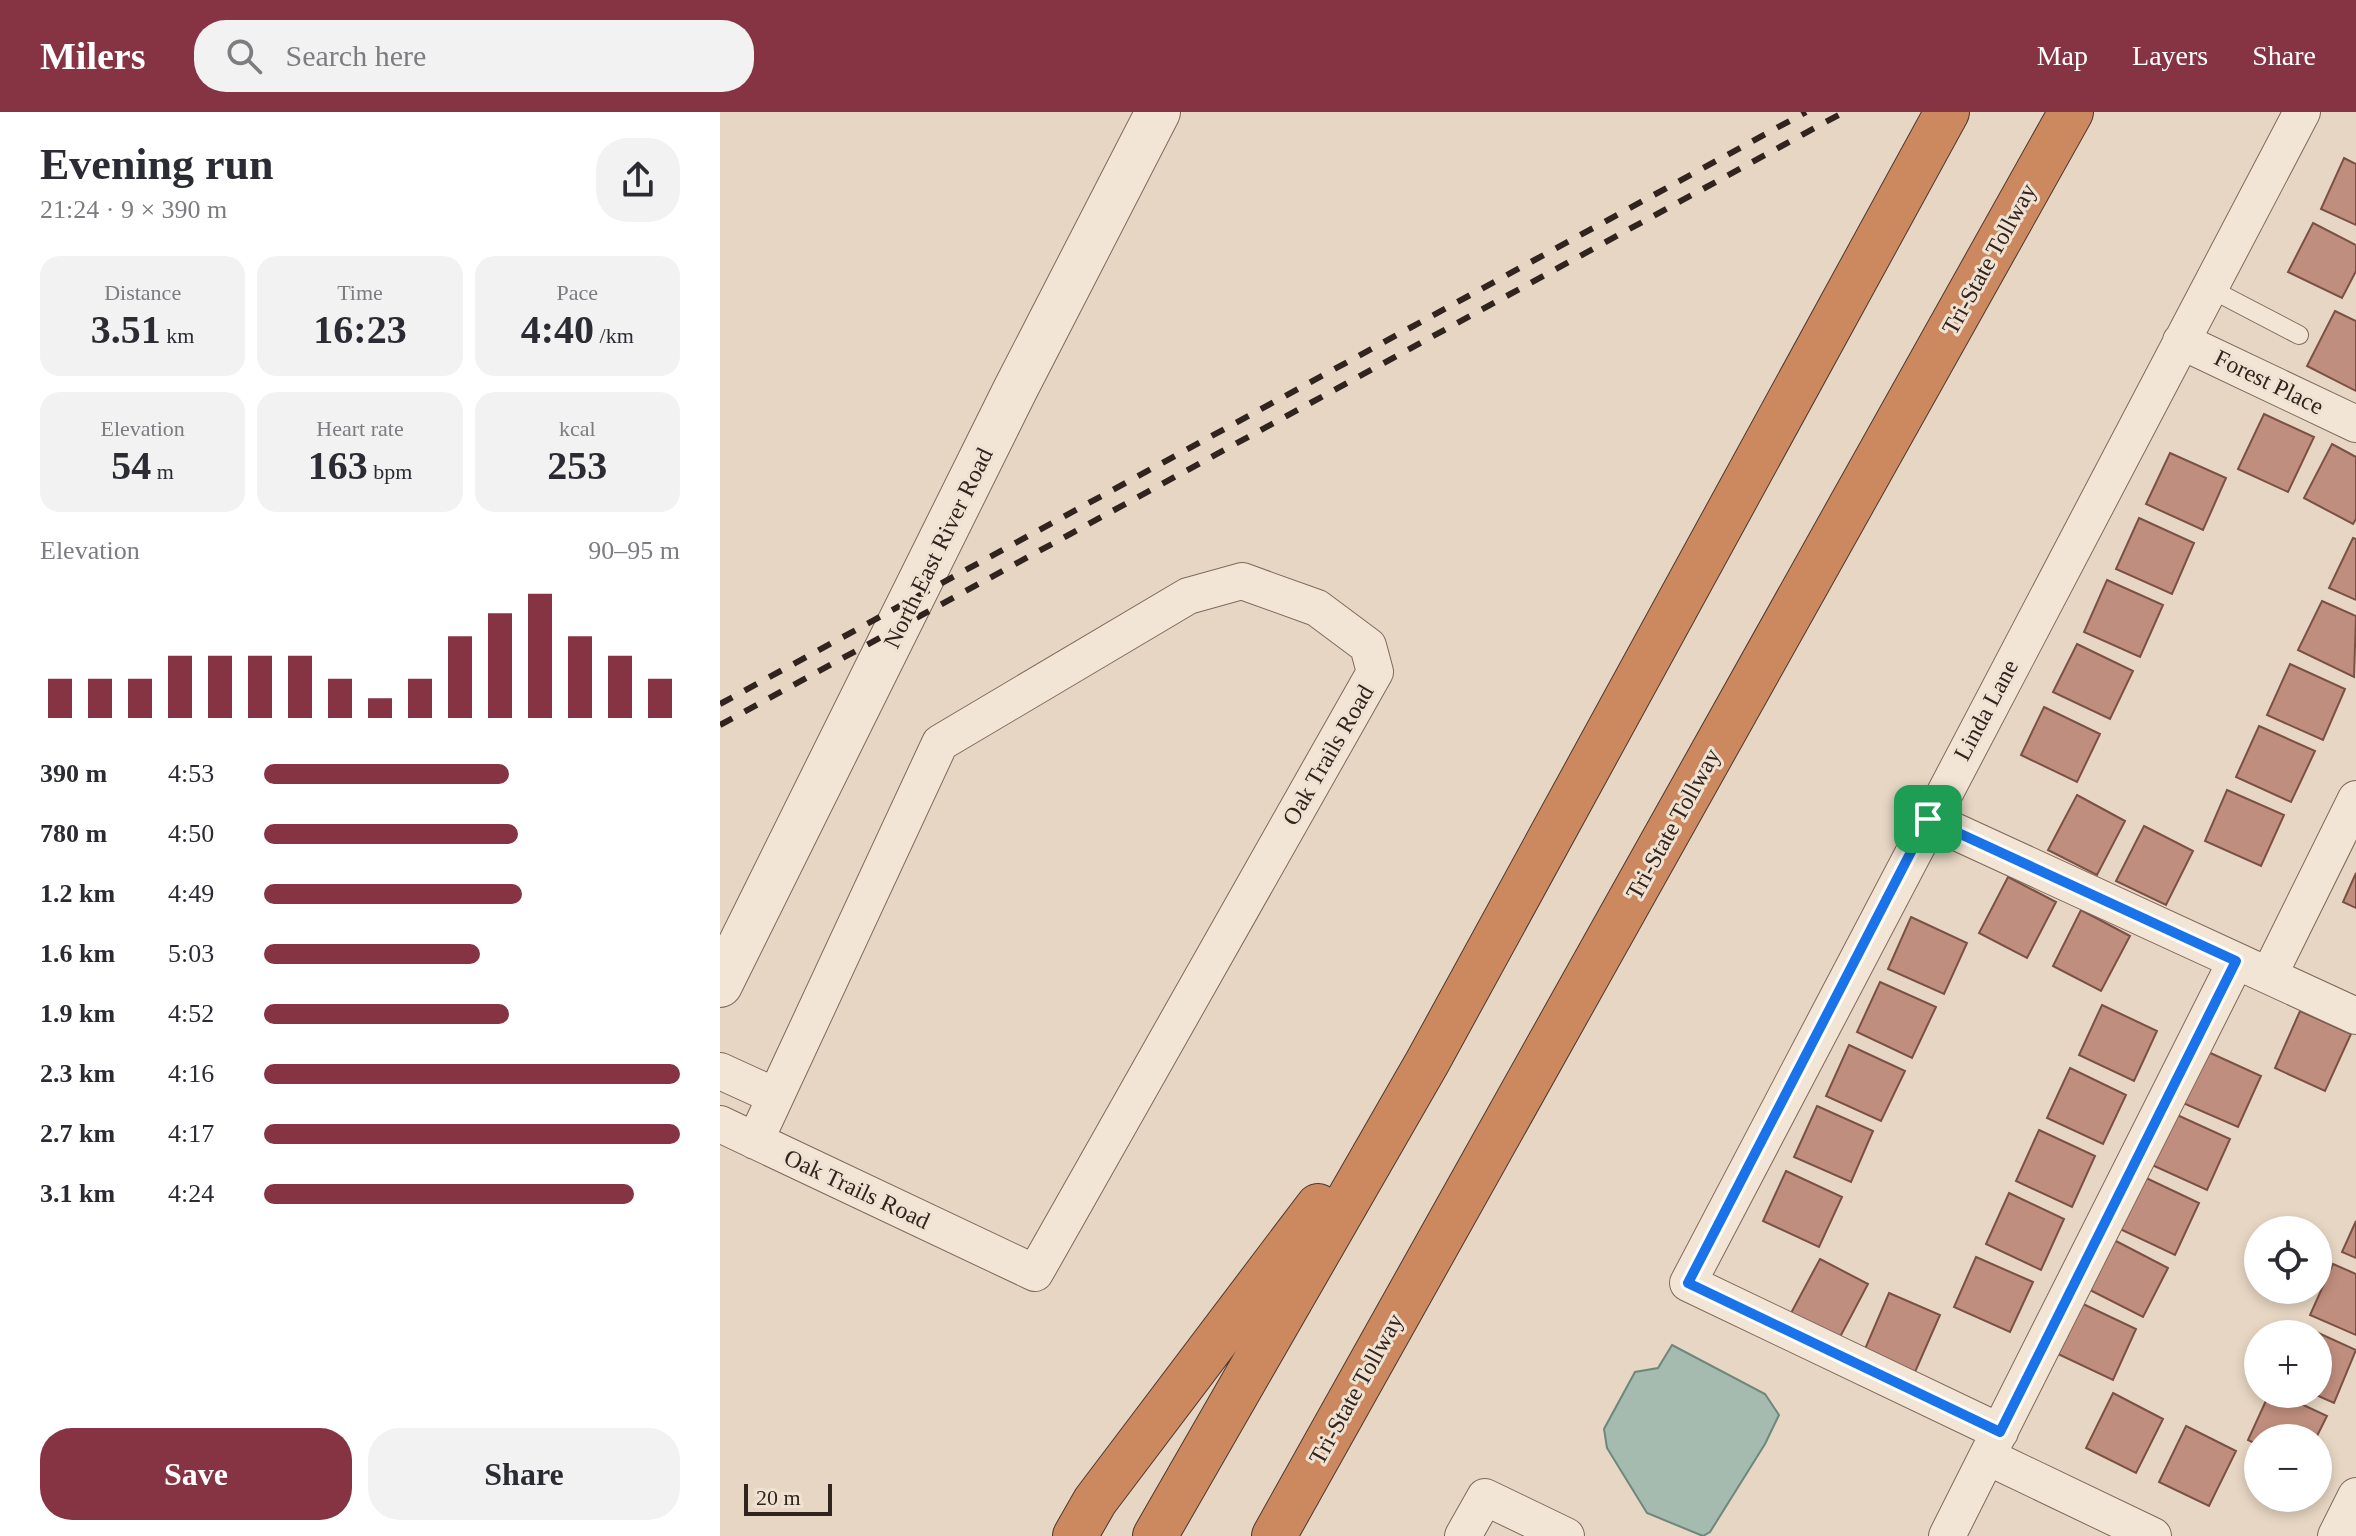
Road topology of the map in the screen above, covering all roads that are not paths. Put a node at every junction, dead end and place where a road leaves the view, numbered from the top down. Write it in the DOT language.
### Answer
graph roads {
  1 [pos="1158,112"];
  2 [pos="1947,112"];
  3 [pos="2071,112"];
  4 [pos="2302,112"];
  5 [pos="2209,288"];
  6 [pos="2299,335"];
  7 [pos="2181,341"];
  8 [pos="2356,424"];
  9 [pos="2356,799"];
  10 [pos="1928,819"];
  11 [pos="2236,961"];
  12 [pos="2269,975"];
  13 [pos="720,985"];
  14 [pos="2356,1016"];
  15 [pos="1428,1061"];
  16 [pos="720,1071"];
  17 [pos="775,1096"];
  18 [pos="720,1124"];
  19 [pos="755,1141"];
  20 [pos="1994,1445"];
  21 [pos="2356,1496"];
  22 [pos="1075,1536"];
  23 [pos="1155,1536"];
  24 [pos="1274,1536"];
  25 [pos="1463,1536"];
  26 [pos="1566,1536"];
  27 [pos="1947,1536"];
  28 [pos="2153,1536"];
  29 [pos="2336,1536"];
  1 -- 13 [label="street, North East River Road"];
  2 -- 15 [label="highway"];
  3 -- 24 [label="highway, Tri-State Tollway"];
  4 -- 5 [label="street, Linda Lane"];
  5 -- 6 [label="lane"];
  5 -- 7 [label="street, Linda Lane"];
  7 -- 8 [label="street, Forest Place"];
  7 -- 10 [label="street, Linda Lane"];
  9 -- 12 [label="street"];
  10 -- 11 [label="street"];
  10 -- 20 [label="street, Linda Lane"];
  11 -- 12 [label="street"];
  11 -- 20 [label="street"];
  12 -- 14 [label="street"];
  15 -- 22 [label="highway"];
  15 -- 23 [label="highway"];
  16 -- 17 [label="street"];
  17 -- 19 [label="street, Oak Trails Road"];
  17 -- 19 [label="street, Oak Trails Road"];
  18 -- 19 [label="street, Oak Trails Road"];
  20 -- 27 [label="street"];
  20 -- 28 [label="street"];
  21 -- 29 [label="street"];
  25 -- 26 [label="street"];
}
